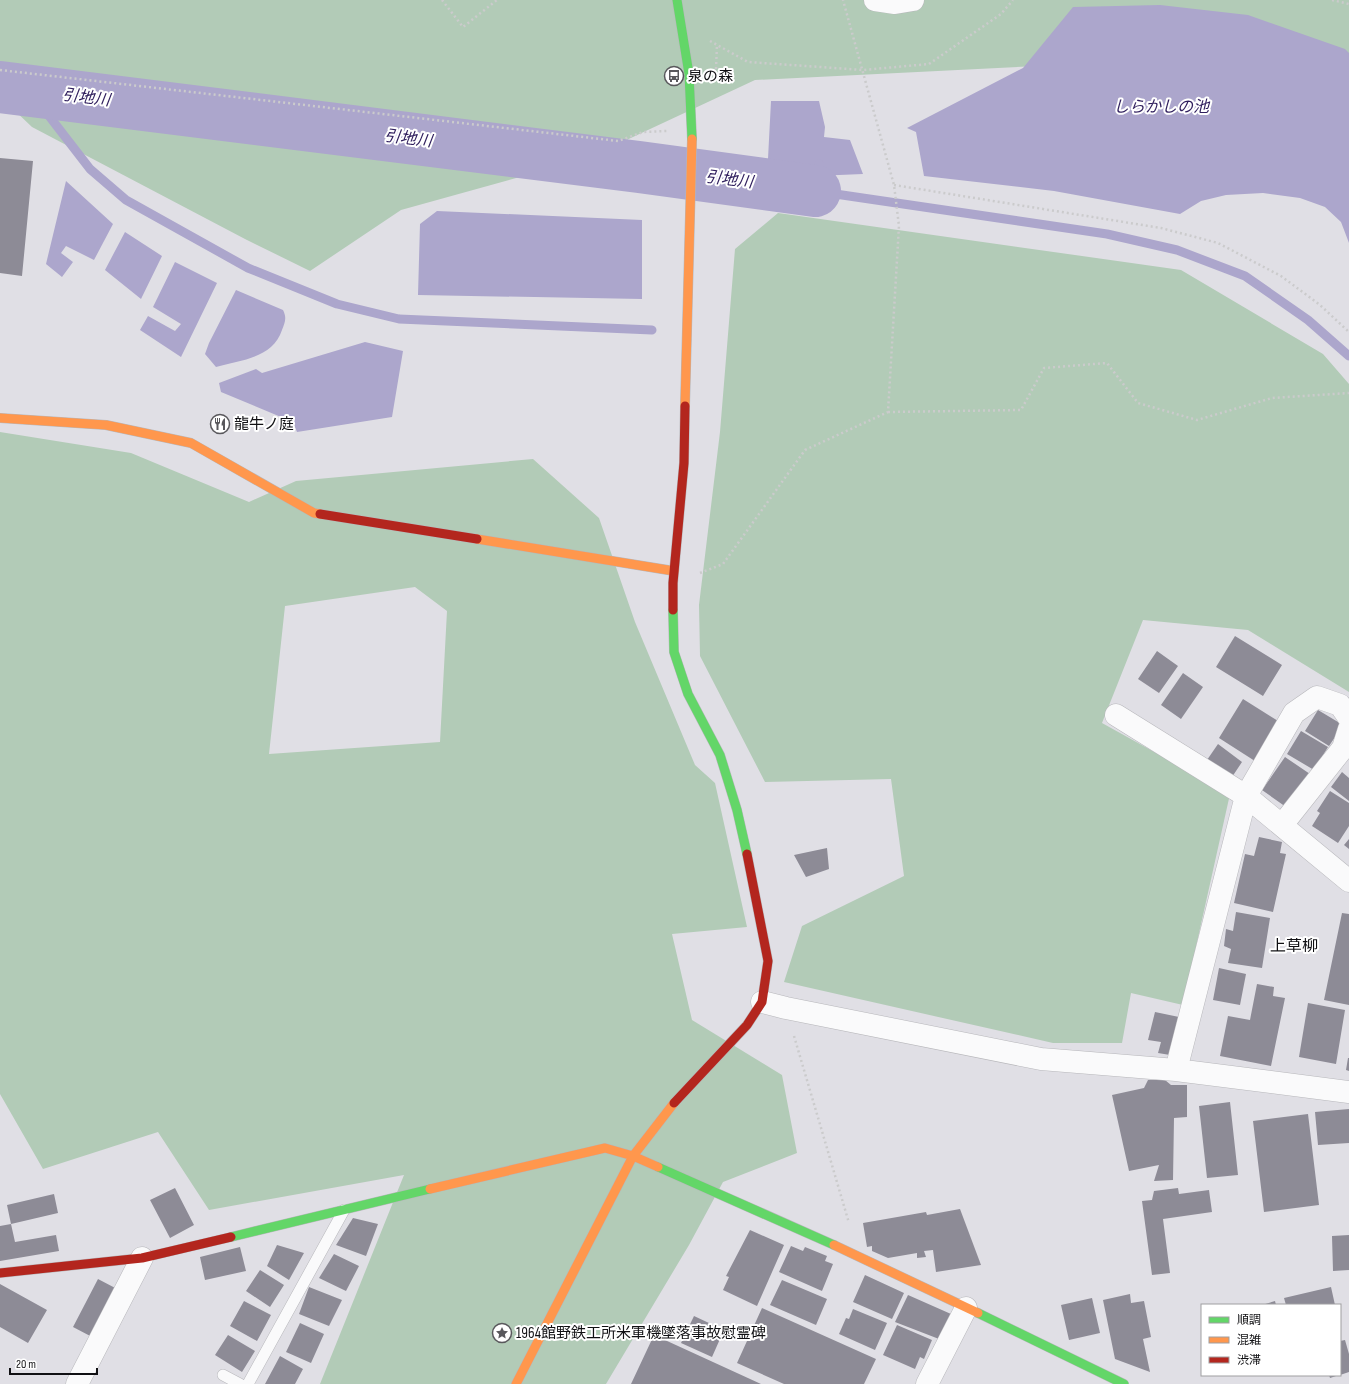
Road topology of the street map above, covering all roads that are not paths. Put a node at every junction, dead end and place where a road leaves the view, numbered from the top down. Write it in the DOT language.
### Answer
graph roads {
  1 [pos="677,0"];
  2 [pos="875,0"];
  3 [pos="913,0"];
  4 [pos="0,418"];
  5 [pos="674,571"];
  6 [pos="1116,715"];
  7 [pos="1349,718"];
  8 [pos="1349,729"];
  9 [pos="1246,796"];
  10 [pos="1282,825"];
  11 [pos="1349,881"];
  12 [pos="762,1002"];
  13 [pos="1176,1070"];
  14 [pos="1349,1092"];
  15 [pos="633,1156"];
  16 [pos="344,1210"];
  17 [pos="142,1258"];
  18 [pos="0,1273"];
  19 [pos="966,1308"];
  20 [pos="223,1374"];
  21 [pos="77,1384"];
  22 [pos="240,1384"];
  23 [pos="248,1384"];
  24 [pos="516,1384"];
  25 [pos="927,1384"];
  26 [pos="1124,1384"];
  1 -- 5 [label="street"];
  2 -- 3 [label="street"];
  4 -- 5 [label="street"];
  5 -- 12 [label="street"];
  6 -- 9 [label="street"];
  7 -- 9 [label="street"];
  8 -- 10 [label="street"];
  9 -- 10 [label="street"];
  9 -- 13 [label="street"];
  10 -- 11 [label="street"];
  12 -- 13 [label="street"];
  12 -- 15 [label="street"];
  13 -- 14 [label="street"];
  15 -- 16 [label="street"];
  15 -- 19 [label="street"];
  15 -- 24 [label="street"];
  16 -- 17 [label="street"];
  16 -- 23 [label="lane"];
  17 -- 18 [label="street"];
  17 -- 21 [label="street"];
  19 -- 25 [label="street"];
  19 -- 26 [label="street"];
  20 -- 22 [label="lane"];
}
